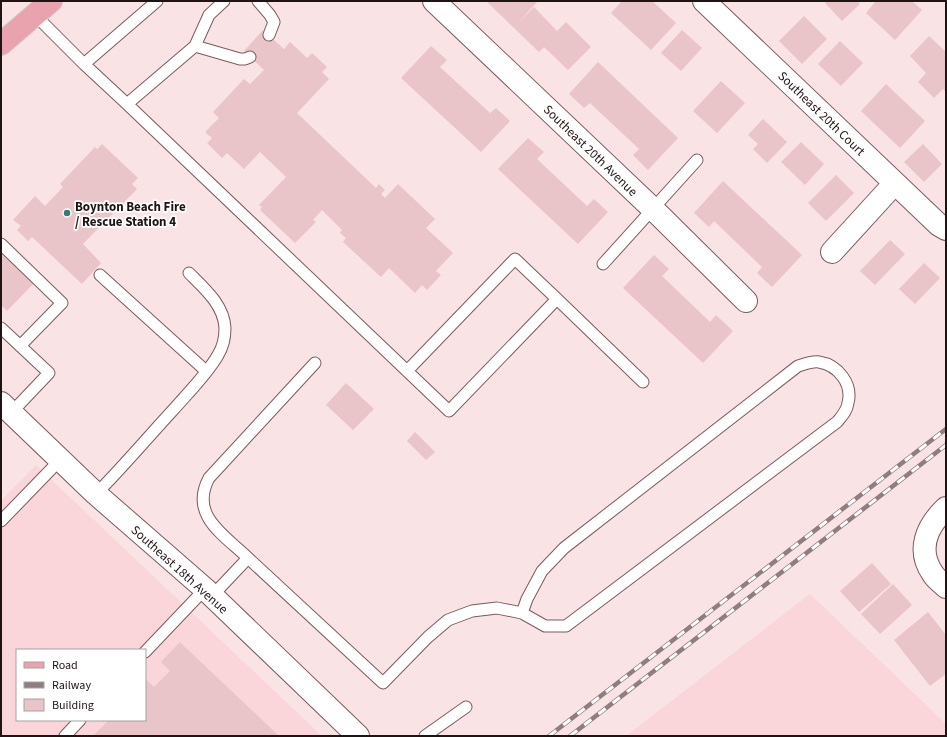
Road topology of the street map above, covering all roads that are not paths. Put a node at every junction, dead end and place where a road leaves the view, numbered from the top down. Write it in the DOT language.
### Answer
graph roads {
  1 [pos="51,1"];
  2 [pos="157,1"];
  3 [pos="224,1"];
  4 [pos="258,1"];
  5 [pos="434,1"];
  6 [pos="704,1"];
  7 [pos="35,15"];
  8 [pos="269,35"];
  9 [pos="1,44"];
  10 [pos="195,46"];
  11 [pos="250,57"];
  12 [pos="84,64"];
  13 [pos="127,104"];
  14 [pos="697,160"];
  15 [pos="895,183"];
  16 [pos="653,209"];
  17 [pos="943,227"];
  18 [pos="1,244"];
  19 [pos="832,252"];
  20 [pos="603,264"];
  21 [pos="189,273"];
  22 [pos="100,275"];
  23 [pos="557,299"];
  24 [pos="746,301"];
  25 [pos="1,328"];
  26 [pos="20,346"];
  27 [pos="315,363"];
  28 [pos="206,371"];
  29 [pos="407,371"];
  30 [pos="643,382"];
  31 [pos="6,408"];
  32 [pos="60,460"];
  33 [pos="96,494"];
  34 [pos="946,508"];
  35 [pos="1,521"];
  36 [pos="248,558"];
  37 [pos="946,587"];
  38 [pos="209,593"];
  39 [pos="522,613"];
  40 [pos="146,651"];
  41 [pos="466,707"];
  42 [pos="79,721"];
  43 [pos="65,736"];
  44 [pos="358,736"];
  45 [pos="425,736"];
  1 -- 7 [label="main road"];
  2 -- 12 [label="lane"];
  3 -- 10 [label="lane"];
  4 -- 8 [label="lane"];
  5 -- 16 [label="street, Southeast 20th Avenue"];
  6 -- 15 [label="street, Southeast 20th Court"];
  7 -- 9 [label="main road"];
  7 -- 12 [label="lane"];
  10 -- 11 [label="lane"];
  10 -- 13 [label="lane"];
  12 -- 13 [label="lane"];
  13 -- 29 [label="lane"];
  14 -- 16 [label="lane"];
  15 -- 17 [label="street, Southeast 20th Court"];
  15 -- 19 [label="street"];
  16 -- 20 [label="lane"];
  16 -- 24 [label="street, Southeast 20th Avenue"];
  18 -- 26 [label="lane"];
  21 -- 28 [label="lane"];
  22 -- 28 [label="lane"];
  23 -- 29 [label="lane"];
  23 -- 29 [label="lane"];
  23 -- 30 [label="lane"];
  25 -- 26 [label="lane"];
  26 -- 31 [label="lane"];
  27 -- 36 [label="lane"];
  28 -- 33 [label="lane"];
  31 -- 32 [label="street, Southeast 18th Avenue"];
  32 -- 33 [label="street, Southeast 18th Avenue"];
  32 -- 35 [label="lane"];
  33 -- 38 [label="street, Southeast 18th Avenue"];
  34 -- 37 [label="street"];
  36 -- 38 [label="lane"];
  36 -- 39 [label="lane"];
  38 -- 40 [label="lane"];
  38 -- 44 [label="street, Southeast 18th Avenue"];
  39 -- 39 [label="lane"];
  41 -- 45 [label="lane"];
  42 -- 43 [label="lane"];
}
